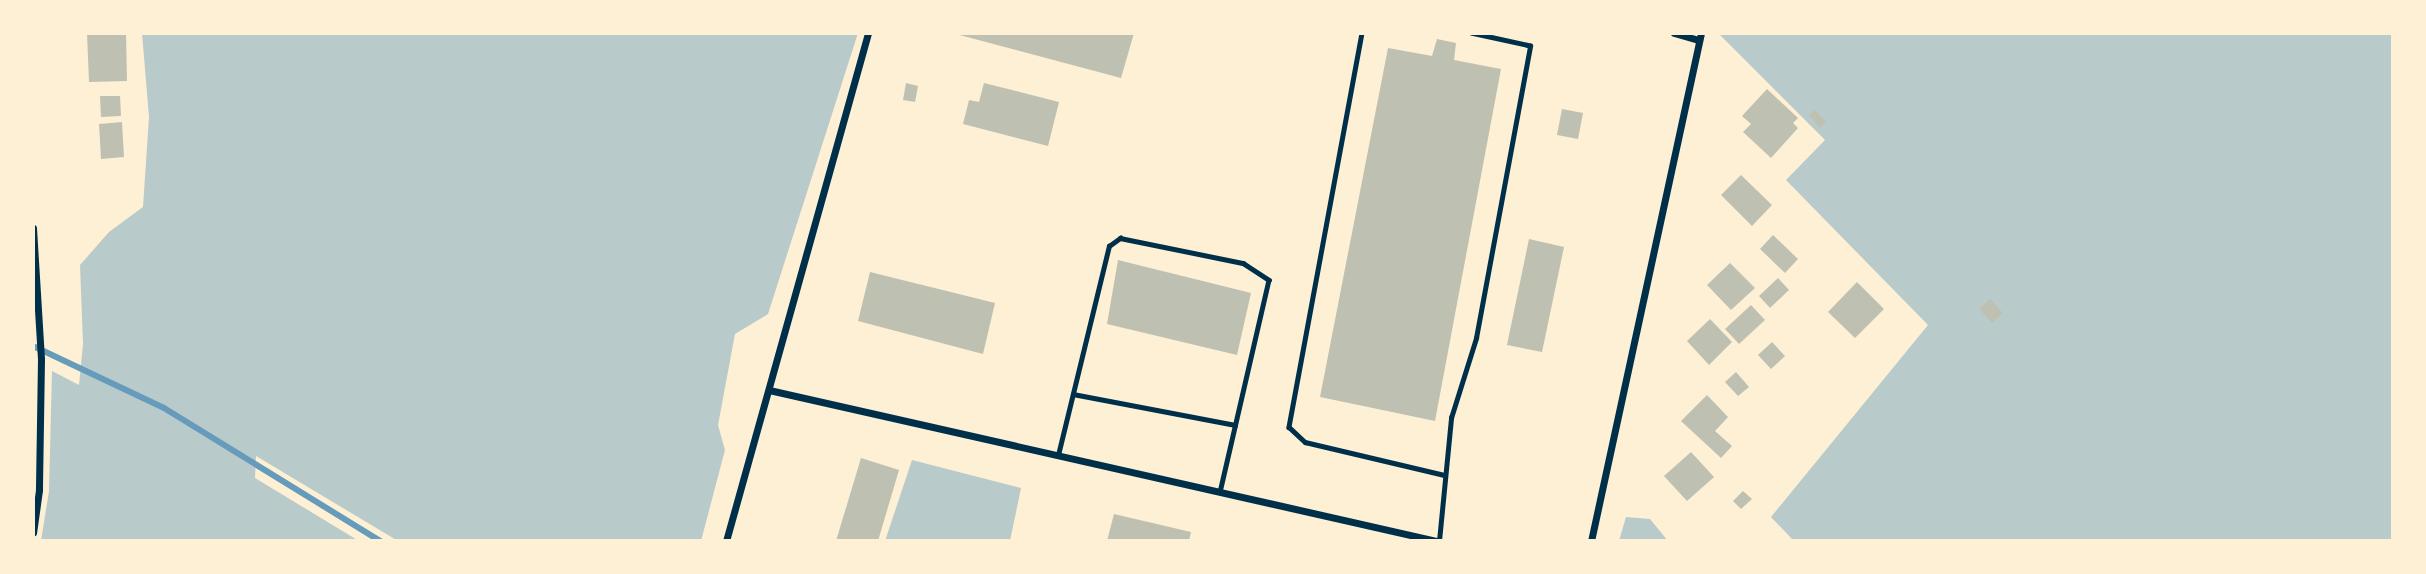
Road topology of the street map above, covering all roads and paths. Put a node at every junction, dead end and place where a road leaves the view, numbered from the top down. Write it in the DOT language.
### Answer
graph roads {
  1 [pos="868,33"];
  2 [pos="1362,33"];
  3 [pos="1471,33"];
  4 [pos="1674,33"];
  5 [pos="1700,37"];
  6 [pos="33,228"];
  7 [pos="769,390"];
  8 [pos="1073,394"];
  9 [pos="1235,425"];
  10 [pos="1058,455"];
  11 [pos="1445,475"];
  12 [pos="1220,492"];
  13 [pos="33,533"];
  14 [pos="726,541"];
  15 [pos="1438,541"];
  16 [pos="1591,541"];
  1 -- 7 [label="street"];
  2 -- 11 [label="lane"];
  3 -- 11 [label="lane"];
  4 -- 5 [label="street"];
  5 -- 16 [label="street"];
  6 -- 13 [label="street"];
  7 -- 10 [label="street"];
  7 -- 14 [label="street"];
  8 -- 9 [label="lane"];
  8 -- 9 [label="lane"];
  8 -- 10 [label="lane"];
  9 -- 12 [label="lane"];
  10 -- 12 [label="street"];
  11 -- 15 [label="lane"];
  12 -- 15 [label="street"];
}
